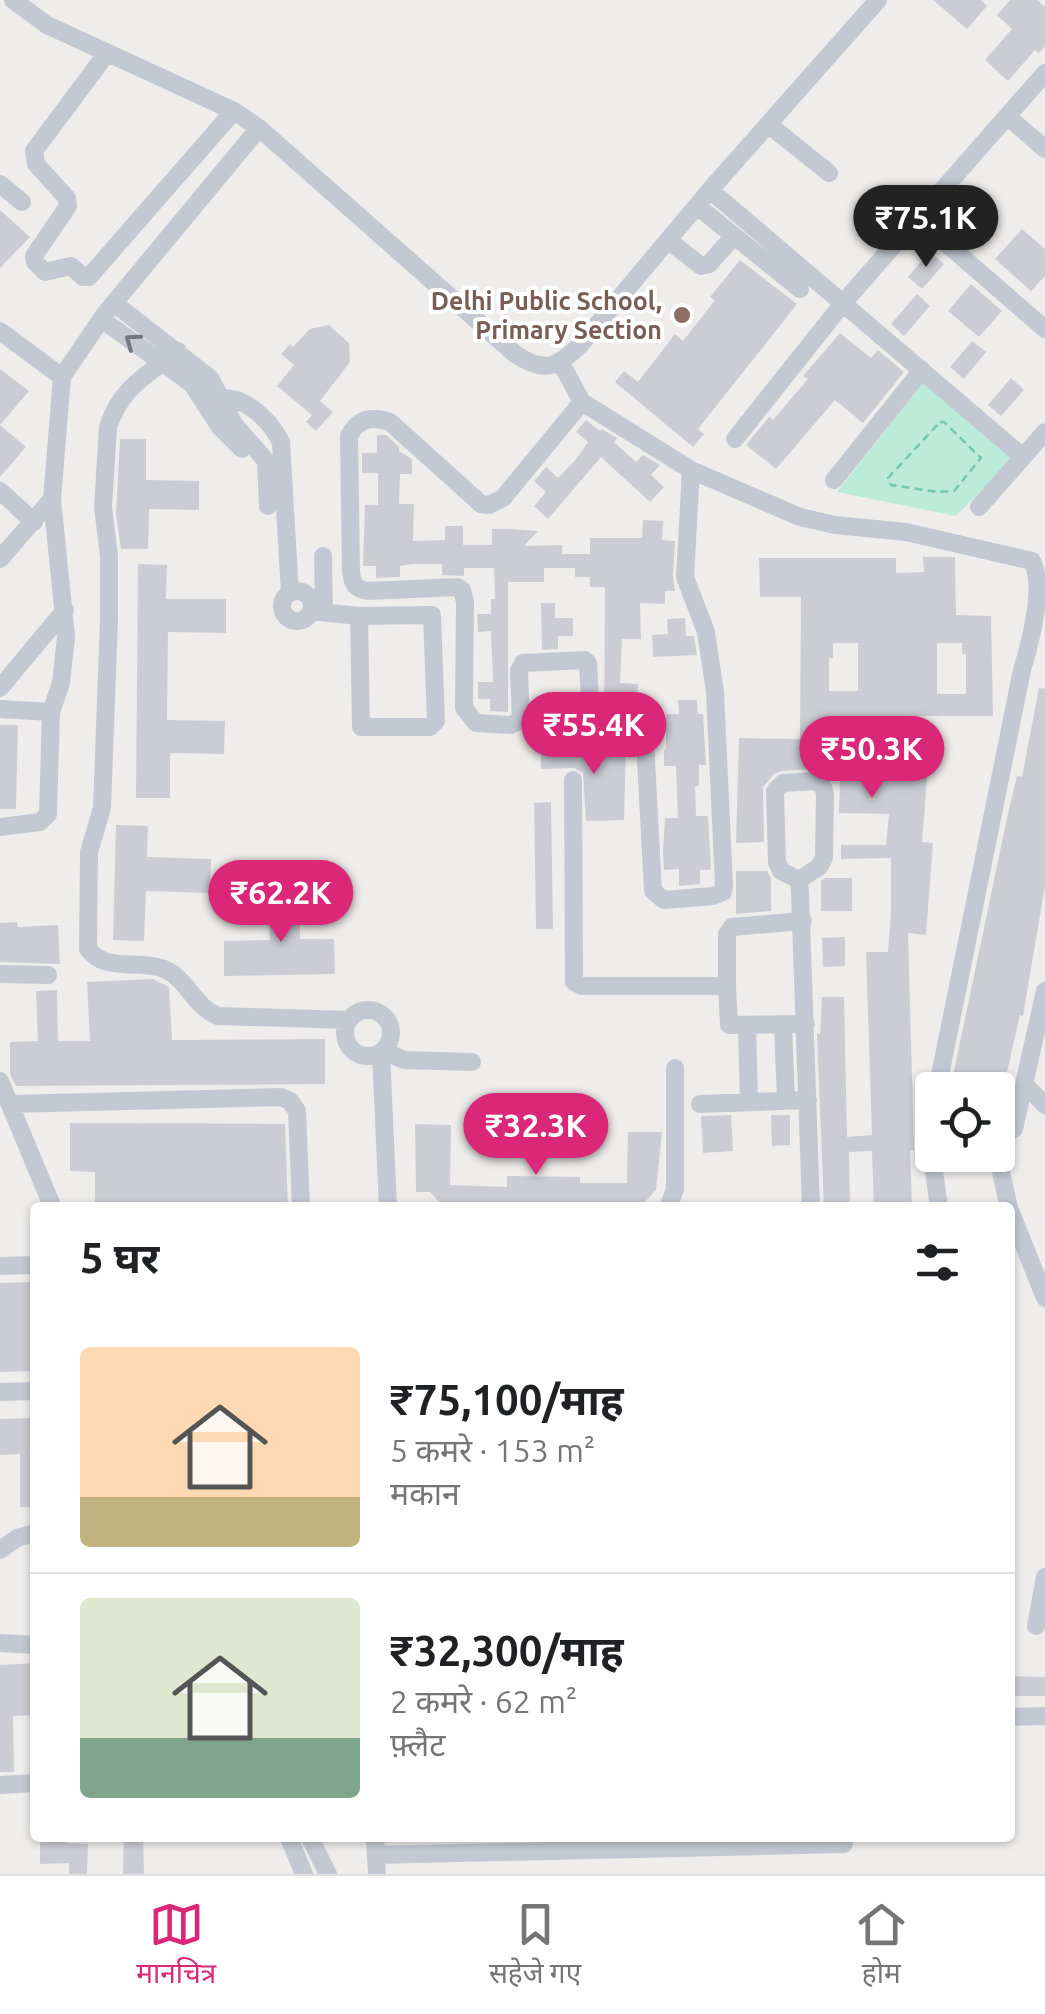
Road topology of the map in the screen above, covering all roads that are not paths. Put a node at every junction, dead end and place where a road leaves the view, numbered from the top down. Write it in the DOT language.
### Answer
graph roads {
  1 [pos="14,0"];
  2 [pos="878,0"];
  3 [pos="108,54"];
  4 [pos="1045,73"];
  5 [pos="234,111"];
  6 [pos="1007,116"];
  7 [pos="768,124"];
  8 [pos="259,128"];
  9 [pos="1045,149"];
  10 [pos="829,173"];
  11 [pos="0,184"];
  12 [pos="710,190"];
  13 [pos="22,202"];
  14 [pos="697,206"];
  15 [pos="917,218"];
  16 [pos="734,236"];
  17 [pos="668,240"];
  18 [pos="800,289"];
  19 [pos="844,302"];
  20 [pos="114,303"];
  21 [pos="101,319"];
  22 [pos="1045,328"];
  23 [pos="0,332"];
  24 [pos="178,351"];
  25 [pos="561,363"];
  26 [pos="162,364"];
  27 [pos="922,370"];
  28 [pos="62,377"];
  29 [pos="214,399"];
  30 [pos="582,402"];
  31 [pos="1045,432"];
  32 [pos="735,439"];
  33 [pos="1024,456"];
  34 [pos="692,470"];
  35 [pos="834,480"];
  36 [pos="0,491"];
  37 [pos="52,499"];
  38 [pos="262,505"];
  39 [pos="979,507"];
  40 [pos="34,522"];
  41 [pos="324,556"];
  42 [pos="0,559"];
  43 [pos="66,610"];
  44 [pos="318,612"];
  45 [pos="359,616"];
  46 [pos="0,688"];
  47 [pos="0,709"];
  48 [pos="51,712"];
  49 [pos="573,780"];
  50 [pos="0,826"];
  51 [pos="799,880"];
  52 [pos="802,921"];
  53 [pos="0,974"];
  54 [pos="48,975"];
  55 [pos="727,986"];
  56 [pos="1045,992"];
  57 [pos="348,1020"];
  58 [pos="806,1024"];
  59 [pos="784,1026"];
  60 [pos="747,1027"];
  61 [pos="384,1050"];
  62 [pos="472,1058"];
  63 [pos="675,1068"];
  64 [pos="941,1072"];
  65 [pos="0,1082"];
  66 [pos="1025,1084"];
  67 [pos="808,1100"];
  68 [pos="786,1101"];
  69 [pos="749,1102"];
  70 [pos="10,1104"];
  71 [pos="700,1104"];
  72 [pos="1045,1104"];
  73 [pos="1015,1125"];
  74 [pos="934,1172"];
  75 [pos="1001,1172"];
  76 [pos="51,1202"];
  77 [pos="300,1202"];
  78 [pos="388,1202"];
  79 [pos="670,1202"];
  80 [pos="811,1202"];
  81 [pos="938,1202"];
  82 [pos="1008,1202"];
  83 [pos="1015,1222"];
  84 [pos="30,1265"];
  85 [pos="0,1266"];
  86 [pos="1045,1298"];
  87 [pos="30,1390"];
  88 [pos="0,1392"];
  89 [pos="30,1534"];
  90 [pos="0,1550"];
  91 [pos="1045,1576"];
  92 [pos="1036,1626"];
  93 [pos="0,1643"];
  94 [pos="30,1645"];
  95 [pos="1045,1716"];
  96 [pos="1015,1717"];
  97 [pos="30,1783"];
  98 [pos="0,1785"];
  99 [pos="290,1842"];
  100 [pos="312,1842"];
  101 [pos="792,1842"];
  102 [pos="675,1843"];
  103 [pos="844,1844"];
  104 [pos="563,1845"];
  105 [pos="443,1846"];
  106 [pos="376,1856"];
  107 [pos="304,1874"];
  108 [pos="328,1874"];
  1 -- 3 [label="street"];
  2 -- 7 [label="street"];
  3 -- 5 [label="street"];
  3 -- 5 [label="street"];
  4 -- 6 [label="street"];
  5 -- 8 [label="street"];
  6 -- 9 [label="street"];
  6 -- 15 [label="street"];
  7 -- 10 [label="street"];
  7 -- 12 [label="street"];
  8 -- 20 [label="street"];
  8 -- 25 [label="street"];
  11 -- 13 [label="street"];
  12 -- 14 [label="street"];
  12 -- 19 [label="street"];
  14 -- 16 [label="street"];
  14 -- 17 [label="street"];
  15 -- 19 [label="street"];
  15 -- 22 [label="street"];
  16 -- 17 [label="street"];
  16 -- 18 [label="street"];
  17 -- 25 [label="street"];
  19 -- 27 [label="street"];
  19 -- 32 [label="street"];
  20 -- 21 [label="street"];
  20 -- 24 [label="street"];
  26 -- 21 [label="street, one-way"];
  21 -- 28 [label="street"];
  23 -- 28 [label="street"];
  24 -- 26 [label="street"];
  24 -- 29 [label="street"];
  25 -- 30 [label="street"];
  26 -- 29 [label="street"];
  26 -- 57 [label="street"];
  27 -- 33 [label="street"];
  27 -- 35 [label="street"];
  28 -- 37 [label="street"];
  29 -- 38 [label="street"];
  29 -- 44 [label="street"];
  30 -- 34 [label="street"];
  30 -- 34 [label="street"];
  31 -- 33 [label="street"];
  33 -- 39 [label="street"];
  34 -- 64 [label="street"];
  36 -- 40 [label="street"];
  37 -- 40 [label="street"];
  37 -- 43 [label="street"];
  40 -- 42 [label="street"];
  41 -- 44 [label="street"];
  43 -- 46 [label="street"];
  43 -- 48 [label="street"];
  44 -- 45 [label="street"];
  45 -- 45 [label="street"];
  47 -- 48 [label="street"];
  48 -- 50 [label="street"];
  49 -- 55 [label="street"];
  51 -- 51 [label="street"];
  51 -- 52 [label="street"];
  52 -- 55 [label="street"];
  52 -- 58 [label="street"];
  53 -- 54 [label="street"];
  55 -- 60 [label="street"];
  56 -- 66 [label="street"];
  57 -- 61 [label="street"];
  57 -- 61 [label="street"];
  58 -- 59 [label="street"];
  58 -- 67 [label="street"];
  59 -- 60 [label="street"];
  59 -- 68 [label="street"];
  60 -- 69 [label="street"];
  61 -- 62 [label="street"];
  61 -- 78 [label="street"];
  63 -- 79 [label="street"];
  65 -- 70 [label="street"];
  66 -- 72 [label="street"];
  66 -- 73 [label="street"];
  67 -- 68 [label="street"];
  67 -- 80 [label="street"];
  68 -- 69 [label="street"];
  69 -- 71 [label="street"];
  70 -- 76 [label="street"];
  70 -- 77 [label="street"];
  74 -- 81 [label="street"];
  75 -- 82 [label="street"];
  83 -- 86 [label="street"];
  84 -- 85 [label="street"];
  87 -- 88 [label="street"];
  89 -- 90 [label="street"];
  91 -- 92 [label="street"];
  93 -- 94 [label="street"];
  95 -- 96 [label="street"];
  97 -- 98 [label="street"];
  99 -- 107 [label="street"];
  100 -- 108 [label="street"];
  101 -- 102 [label="street"];
  101 -- 103 [label="street"];
  102 -- 104 [label="street"];
  104 -- 105 [label="street"];
  105 -- 106 [label="street"];
}
